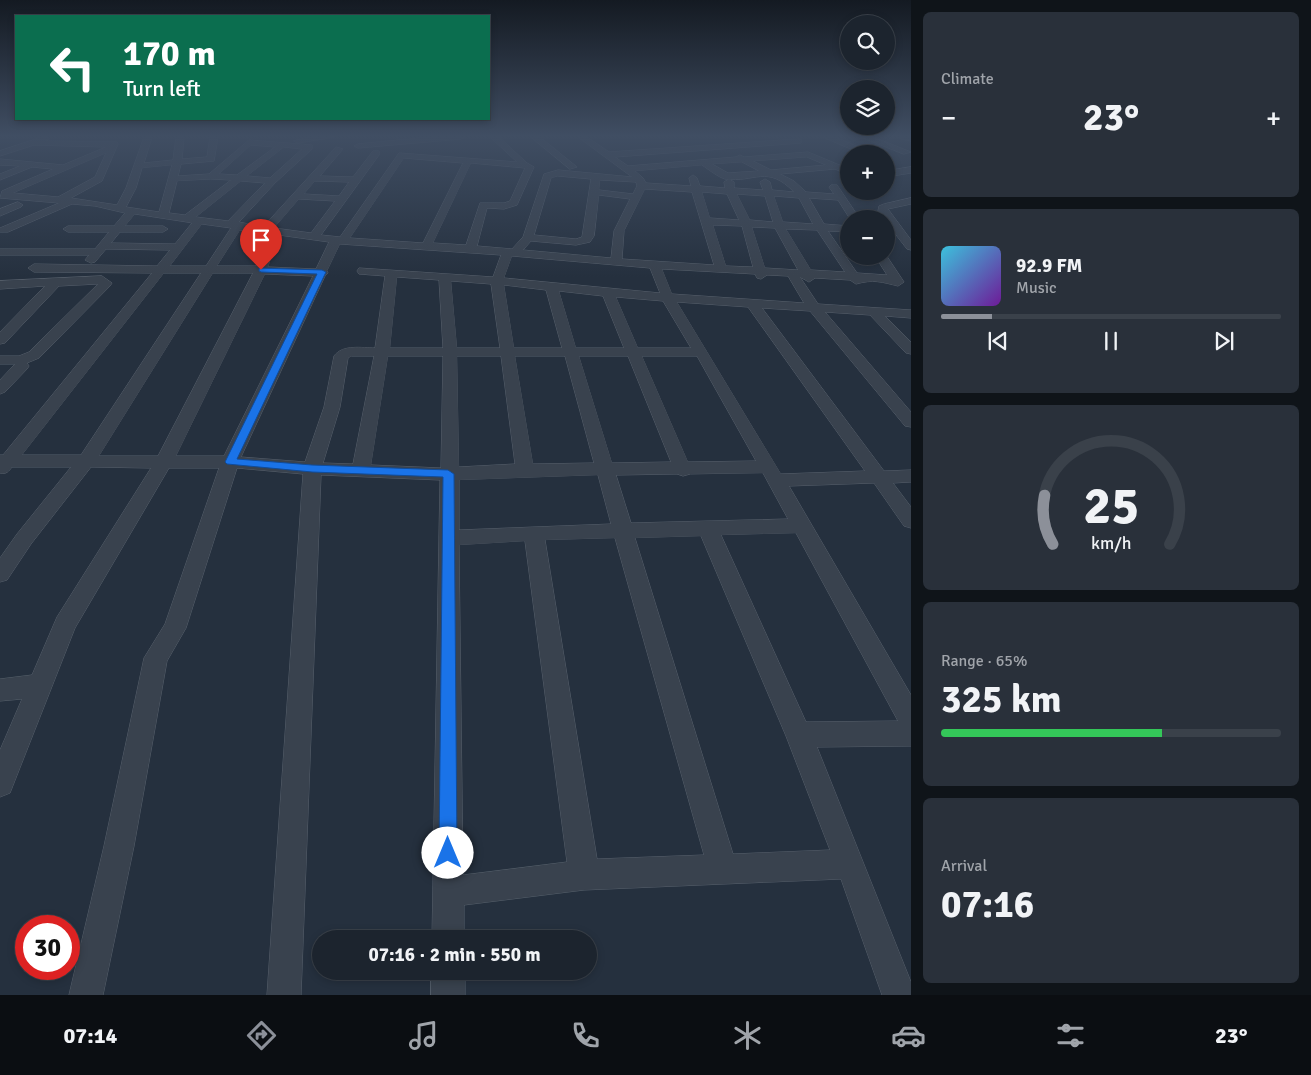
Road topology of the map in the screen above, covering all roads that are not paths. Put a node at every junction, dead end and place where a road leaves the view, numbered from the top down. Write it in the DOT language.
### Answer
graph roads {
  1 [pos="28,183"];
  2 [pos="62,183"];
  3 [pos="69,183"];
  4 [pos="93,183"];
  5 [pos="132,183"];
  6 [pos="172,183"];
  7 [pos="232,183"];
  8 [pos="269,183"];
  9 [pos="309,183"];
  10 [pos="346,183"];
  11 [pos="381,183"];
  12 [pos="456,183"];
  13 [pos="523,183"];
  14 [pos="545,183"];
  15 [pos="595,183"];
  16 [pos="641,183"];
  17 [pos="694,183"];
  18 [pos="699,183"];
  19 [pos="753,183"];
  20 [pos="766,183"];
  21 [pos="770,183"];
  22 [pos="791,183"];
  23 [pos="355,185"];
  24 [pos="730,186"];
  25 [pos="834,186"];
  26 [pos="594,192"];
  27 [pos="802,194"];
  28 [pos="0,195"];
  29 [pos="297,196"];
  30 [pos="839,196"];
  31 [pos="637,197"];
  32 [pos="41,198"];
  33 [pos="341,198"];
  34 [pos="60,200"];
  35 [pos="20,201"];
  36 [pos="72,201"];
  37 [pos="911,201"];
  38 [pos="0,203"];
  39 [pos="100,204"];
  40 [pos="120,208"];
  41 [pos="52,210"];
  42 [pos="849,210"];
  43 [pos="132,211"];
  44 [pos="0,213"];
  45 [pos="163,215"];
  46 [pos="193,220"];
  47 [pos="706,221"];
  48 [pos="746,223"];
  49 [pos="234,225"];
  50 [pos="779,225"];
  51 [pos="820,227"];
  52 [pos="840,228"];
  53 [pos="163,229"];
  54 [pos="4,230"];
  55 [pos="118,230"];
  56 [pos="270,231"];
  57 [pos="61,235"];
  58 [pos="314,236"];
  59 [pos="528,238"];
  60 [pos="339,240"];
  61 [pos="178,247"];
  62 [pos="426,247"];
  63 [pos="911,247"];
  64 [pos="102,249"];
  65 [pos="471,249"];
  66 [pos="0,252"];
  67 [pos="39,252"];
  68 [pos="512,253"];
  69 [pos="616,262"];
  70 [pos="654,265"];
  71 [pos="887,265"];
  72 [pos="34,268"];
  73 [pos="83,268"];
  74 [pos="162,268"];
  75 [pos="721,269"];
  76 [pos="211,270"];
  77 [pos="261,270"];
  78 [pos="363,271"];
  79 [pos="322,272"];
  80 [pos="391,273"];
  81 [pos="760,273"];
  82 [pos="803,276"];
  83 [pos="445,277"];
  84 [pos="854,278"];
  85 [pos="896,279"];
  86 [pos="497,281"];
  87 [pos="63,282"];
  88 [pos="0,285"];
  89 [pos="551,286"];
  90 [pos="608,293"];
  91 [pos="667,296"];
  92 [pos="752,302"];
  93 [pos="813,306"];
  94 [pos="874,312"];
  95 [pos="911,314"];
  96 [pos="0,340"];
  97 [pos="911,350"];
  98 [pos="382,352"];
  99 [pos="507,352"];
  100 [pos="570,352"];
  101 [pos="633,352"];
  102 [pos="701,352"];
  103 [pos="450,353"];
  104 [pos="0,360"];
  105 [pos="22,366"];
  106 [pos="0,389"];
  107 [pos="911,422"];
  108 [pos="87,460"];
  109 [pos="164,460"];
  110 [pos="230,462"];
  111 [pos="2,464"];
  112 [pos="312,469"];
  113 [pos="525,470"];
  114 [pos="606,470"];
  115 [pos="683,470"];
  116 [pos="361,471"];
  117 [pos="448,474"];
  118 [pos="771,474"];
  119 [pos="911,476"];
  120 [pos="878,477"];
  121 [pos="911,522"];
  122 [pos="801,526"];
  123 [pos="708,529"];
  124 [pos="623,531"];
  125 [pos="534,533"];
  126 [pos="450,538"];
  127 [pos="0,574"];
  128 [pos="41,684"];
  129 [pos="0,690"];
  130 [pos="911,719"];
  131 [pos="911,733"];
  132 [pos="799,735"];
  133 [pos="0,783"];
  134 [pos="850,864"];
  135 [pos="724,869"];
  136 [pos="584,875"];
  137 [pos="448,892"];
  138 [pos="448,930"];
  139 [pos="448,980"];
  140 [pos="86,995"];
  141 [pos="284,995"];
  142 [pos="448,995"];
  143 [pos="899,995"];
  1 -- 28 [label="street"];
  2 -- 35 [label="street"];
  3 -- 32 [label="street"];
  4 -- 34 [label="street"];
  5 -- 40 [label="street"];
  6 -- 45 [label="street"];
  7 -- 46 [label="street"];
  8 -- 49 [label="street"];
  9 -- 29 [label="street"];
  10 -- 23 [label="street"];
  11 -- 60 [label="street"];
  12 -- 62 [label="street"];
  13 -- 65 [label="street"];
  14 -- 59 [label="street"];
  15 -- 26 [label="street"];
  16 -- 31 [label="street"];
  17 -- 47 [label="street"];
  18 -- 24 [label="street"];
  19 -- 24 [label="street"];
  20 -- 50 [label="street"];
  21 -- 27 [label="street"];
  22 -- 27 [label="street"];
  23 -- 33 [label="street"];
  24 -- 48 [label="street"];
  25 -- 30 [label="street"];
  26 -- 31 [label="street"];
  26 -- 59 [label="street"];
  27 -- 30 [label="street"];
  27 -- 51 [label="street"];
  28 -- 35 [label="street"];
  29 -- 33 [label="street"];
  29 -- 56 [label="street"];
  30 -- 42 [label="street"];
  31 -- 69 [label="street"];
  32 -- 34 [label="street"];
  32 -- 35 [label="street"];
  33 -- 58 [label="street"];
  34 -- 36 [label="street"];
  35 -- 38 [label="street"];
  35 -- 41 [label="street"];
  35 -- 44 [label="street"];
  36 -- 39 [label="street"];
  36 -- 41 [label="street"];
  37 -- 63 [label="street"];
  39 -- 40 [label="street"];
  39 -- 57 [label="street"];
  40 -- 43 [label="street"];
  41 -- 54 [label="street"];
  43 -- 45 [label="street"];
  43 -- 55 [label="street"];
  45 -- 46 [label="street"];
  46 -- 49 [label="street"];
  46 -- 61 [label="street"];
  47 -- 48 [label="street"];
  47 -- 75 [label="street"];
  48 -- 50 [label="street"];
  48 -- 81 [label="street"];
  49 -- 56 [label="street"];
  49 -- 76 [label="street"];
  50 -- 51 [label="street"];
  50 -- 82 [label="street"];
  51 -- 52 [label="street"];
  51 -- 84 [label="street"];
  53 -- 55 [label="street"];
  55 -- 57 [label="street"];
  55 -- 64 [label="street"];
  56 -- 58 [label="street"];
  56 -- 77 [label="street"];
  57 -- 67 [label="street"];
  58 -- 60 [label="street"];
  59 -- 68 [label="street"];
  60 -- 62 [label="street"];
  60 -- 79 [label="street"];
  61 -- 64 [label="street"];
  61 -- 74 [label="street"];
  62 -- 65 [label="street"];
  64 -- 67 [label="street"];
  64 -- 73 [label="street"];
  65 -- 68 [label="street"];
  66 -- 67 [label="street"];
  68 -- 69 [label="street"];
  68 -- 86 [label="street"];
  69 -- 70 [label="street"];
  70 -- 75 [label="street"];
  70 -- 91 [label="street"];
  71 -- 85 [label="street"];
  72 -- 73 [label="street"];
  73 -- 74 [label="street"];
  73 -- 87 [label="street"];
  74 -- 76 [label="street"];
  74 -- 111 [label="street"];
  75 -- 81 [label="street"];
  76 -- 77 [label="street"];
  76 -- 108 [label="street"];
  77 -- 79 [label="street"];
  77 -- 109 [label="street"];
  78 -- 80 [label="street"];
  79 -- 110 [label="street"];
  80 -- 83 [label="street"];
  80 -- 98 [label="street"];
  81 -- 82 [label="street"];
  82 -- 84 [label="street"];
  82 -- 93 [label="street"];
  83 -- 86 [label="street"];
  83 -- 103 [label="street"];
  84 -- 85 [label="street"];
  86 -- 89 [label="street"];
  86 -- 99 [label="street"];
  87 -- 88 [label="street"];
  87 -- 96 [label="street"];
  87 -- 104 [label="street"];
  89 -- 90 [label="street"];
  89 -- 100 [label="street"];
  90 -- 91 [label="street"];
  90 -- 101 [label="street"];
  91 -- 92 [label="street"];
  91 -- 102 [label="street"];
  92 -- 93 [label="street"];
  92 -- 120 [label="street"];
  93 -- 94 [label="street"];
  93 -- 107 [label="street"];
  94 -- 95 [label="street"];
  94 -- 97 [label="street"];
  98 -- 103 [label="street"];
  98 -- 112 [label="street"];
  98 -- 116 [label="street"];
  99 -- 100 [label="street"];
  99 -- 103 [label="street"];
  99 -- 113 [label="street"];
  100 -- 101 [label="street"];
  100 -- 114 [label="street"];
  101 -- 102 [label="street"];
  101 -- 115 [label="street"];
  102 -- 118 [label="street"];
  103 -- 117 [label="street"];
  105 -- 106 [label="street"];
  108 -- 109 [label="street"];
  108 -- 111 [label="street"];
  108 -- 127 [label="street"];
  109 -- 110 [label="street"];
  109 -- 128 [label="street"];
  110 -- 112 [label="street"];
  110 -- 140 [label="street"];
  112 -- 116 [label="street"];
  112 -- 141 [label="street"];
  113 -- 114 [label="street"];
  113 -- 117 [label="street"];
  114 -- 115 [label="street"];
  114 -- 124 [label="street"];
  115 -- 118 [label="street"];
  116 -- 117 [label="street"];
  117 -- 126 [label="street"];
  118 -- 120 [label="street"];
  118 -- 122 [label="street"];
  119 -- 120 [label="street"];
  120 -- 121 [label="street"];
  122 -- 123 [label="street"];
  122 -- 130 [label="street"];
  123 -- 124 [label="street"];
  123 -- 132 [label="street"];
  124 -- 125 [label="street"];
  124 -- 135 [label="street"];
  125 -- 126 [label="street"];
  125 -- 136 [label="street"];
  126 -- 137 [label="street"];
  128 -- 129 [label="street"];
  128 -- 133 [label="street"];
  131 -- 132 [label="street"];
  132 -- 134 [label="street"];
  134 -- 135 [label="street"];
  134 -- 143 [label="street"];
  135 -- 136 [label="street"];
  136 -- 137 [label="street"];
  137 -- 138 [label="street"];
  139 -- 142 [label="street"];
}
